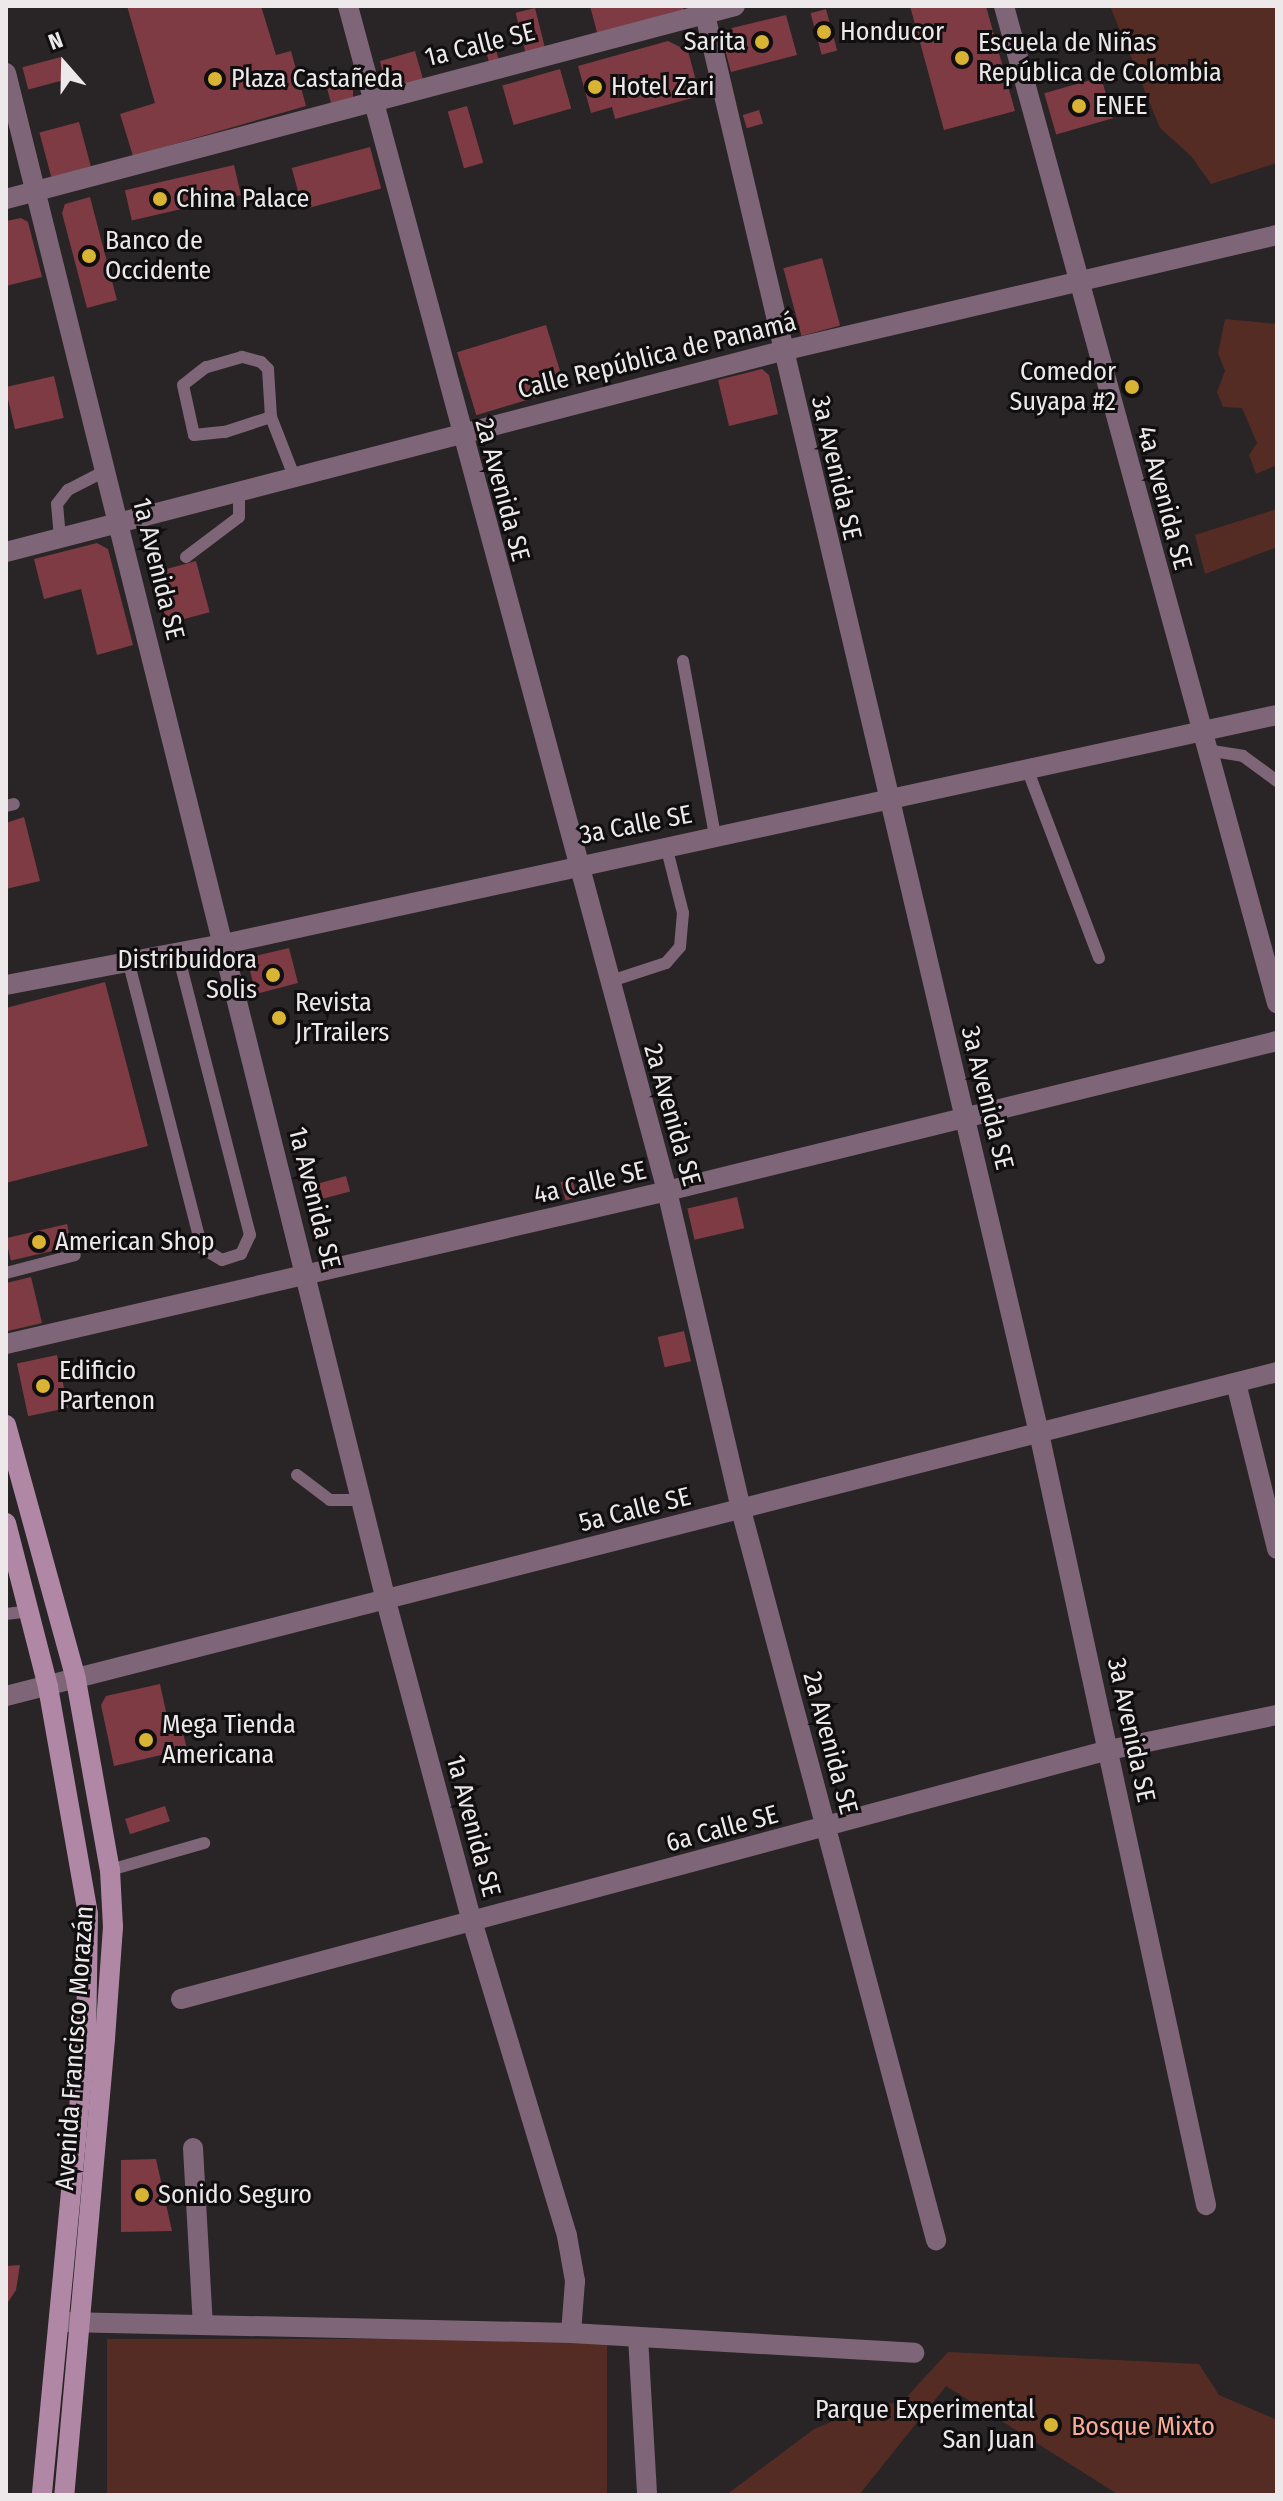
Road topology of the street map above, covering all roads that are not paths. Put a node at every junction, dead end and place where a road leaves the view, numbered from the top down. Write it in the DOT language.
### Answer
graph roads {
  1 [pos="348,6"];
  2 [pos="735,6"];
  3 [pos="1004,6"];
  4 [pos="704,10"];
  5 [pos="6,73"];
  6 [pos="373,100"];
  7 [pos="34,192"];
  8 [pos="6,199"];
  9 [pos="1277,235"];
  10 [pos="1078,281"];
  11 [pos="782,351"];
  12 [pos="271,417"];
  13 [pos="460,432"];
  14 [pos="107,470"];
  15 [pos="294,476"];
  16 [pos="239,490"];
  17 [pos="120,522"];
  18 [pos="60,538"];
  19 [pos="6,552"];
  20 [pos="186,557"];
  21 [pos="683,661"];
  22 [pos="1277,715"];
  23 [pos="1203,742"];
  24 [pos="1028,771"];
  25 [pos="1277,781"];
  26 [pos="888,801"];
  27 [pos="715,836"];
  28 [pos="666,846"];
  29 [pos="575,864"];
  30 [pos="224,944"];
  31 [pos="178,954"];
  32 [pos="1099,958"];
  33 [pos="128,960"];
  34 [pos="608,982"];
  35 [pos="6,985"];
  36 [pos="1277,1003"];
  37 [pos="1277,1041"];
  38 [pos="965,1118"];
  39 [pos="667,1191"];
  40 [pos="75,1255"];
  41 [pos="6,1273"];
  42 [pos="307,1275"];
  43 [pos="6,1344"];
  44 [pos="1277,1372"];
  45 [pos="1236,1383"];
  46 [pos="6,1425"];
  47 [pos="1039,1433"];
  48 [pos="297,1475"];
  49 [pos="361,1500"];
  50 [pos="741,1510"];
  51 [pos="6,1523"];
  52 [pos="1277,1549"];
  53 [pos="386,1601"];
  54 [pos="29,1611"];
  55 [pos="6,1614"];
  56 [pos="76,1680"];
  57 [pos="48,1687"];
  58 [pos="6,1696"];
  59 [pos="1277,1715"];
  60 [pos="1109,1750"];
  61 [pos="825,1829"];
  62 [pos="204,1843"];
  63 [pos="110,1870"];
  64 [pos="472,1921"];
  65 [pos="181,1999"];
  66 [pos="96,2038"];
  67 [pos="90,2094"];
  68 [pos="193,2148"];
  69 [pos="1206,2205"];
  70 [pos="936,2240"];
  71 [pos="60,2322"];
  72 [pos="81,2323"];
  73 [pos="203,2325"];
  74 [pos="571,2333"];
  75 [pos="638,2337"];
  76 [pos="914,2353"];
  77 [pos="42,2495"];
  78 [pos="64,2495"];
  79 [pos="647,2495"];
  1 -- 6 [label="street, 2a Avenida SE"];
  2 -- 4 [label="street, 1a Calle SE"];
  3 -- 10 [label="street, 4a Avenida SE"];
  4 -- 6 [label="street, 1a Calle SE"];
  4 -- 11 [label="street, 3a Avenida SE"];
  5 -- 7 [label="street, 1a Avenida SE"];
  6 -- 7 [label="street, 1a Calle SE"];
  6 -- 13 [label="street, 2a Avenida SE"];
  7 -- 8 [label="street, 1a Calle SE"];
  7 -- 14 [label="street, 1a Avenida SE"];
  9 -- 10 [label="street, Calle República de Panamá"];
  10 -- 11 [label="street, Calle República de Panamá"];
  10 -- 23 [label="street, 4a Avenida SE"];
  11 -- 13 [label="street, Calle República de Panamá"];
  11 -- 26 [label="street, 3a Avenida SE"];
  12 -- 12 [label="lane"];
  12 -- 15 [label="lane"];
  13 -- 15 [label="street, Calle República de Panamá"];
  13 -- 29 [label="street, 2a Avenida SE"];
  14 -- 17 [label="street, 1a Avenida SE"];
  14 -- 18 [label="lane"];
  15 -- 16 [label="street, Calle República de Panamá"];
  16 -- 17 [label="street, Calle República de Panamá"];
  16 -- 20 [label="lane"];
  17 -- 18 [label="street, Calle República de Panamá"];
  17 -- 30 [label="street, 1a Avenida SE"];
  18 -- 19 [label="street, Calle República de Panamá"];
  21 -- 27 [label="lane"];
  22 -- 23 [label="street, 3a Calle SE"];
  23 -- 24 [label="street, 3a Calle SE"];
  23 -- 25 [label="lane"];
  23 -- 36 [label="street, 4a Avenida SE"];
  24 -- 26 [label="street, 3a Calle SE"];
  24 -- 32 [label="lane"];
  26 -- 27 [label="street, 3a Calle SE"];
  26 -- 38 [label="street, 3a Avenida SE"];
  27 -- 28 [label="street, 3a Calle SE"];
  28 -- 29 [label="street, 3a Calle SE"];
  28 -- 34 [label="lane"];
  29 -- 30 [label="street, 3a Calle SE"];
  29 -- 34 [label="street, 2a Avenida SE"];
  30 -- 31 [label="street, 3a Calle SE"];
  30 -- 42 [label="street, 1a Avenida SE"];
  31 -- 33 [label="street, 3a Calle SE"];
  31 -- 33 [label="lane"];
  33 -- 35 [label="street, 3a Calle SE"];
  34 -- 39 [label="street, 2a Avenida SE"];
  37 -- 38 [label="street, 4a Calle SE"];
  38 -- 39 [label="street, 4a Calle SE"];
  38 -- 47 [label="street, 3a Avenida SE"];
  39 -- 42 [label="street, 4a Calle SE"];
  39 -- 50 [label="street, 2a Avenida SE"];
  40 -- 41 [label="lane"];
  42 -- 43 [label="street, 4a Calle SE"];
  42 -- 49 [label="street, 1a Avenida SE"];
  44 -- 45 [label="street, 5a Calle SE"];
  45 -- 47 [label="street, 5a Calle SE"];
  45 -- 52 [label="street"];
  46 -- 56 [label="main road, Avenida Francisco Morazán"];
  47 -- 50 [label="street, 5a Calle SE"];
  47 -- 60 [label="street, 3a Avenida SE"];
  48 -- 49 [label="lane"];
  49 -- 53 [label="street, 1a Avenida SE"];
  50 -- 53 [label="street, 5a Calle SE"];
  50 -- 61 [label="street, 2a Avenida SE"];
  51 -- 54 [label="main road, Avenida Francisco Morazán"];
  53 -- 56 [label="street, 5a Calle SE"];
  53 -- 64 [label="street, 1a Avenida SE"];
  54 -- 55 [label="lane"];
  54 -- 57 [label="main road, Avenida Francisco Morazán"];
  56 -- 57 [label="street, 5a Calle SE"];
  56 -- 63 [label="main road, Avenida Francisco Morazán"];
  57 -- 58 [label="street, 5a Calle SE"];
  57 -- 66 [label="main road, Avenida Francisco Morazán"];
  59 -- 60 [label="street, 6a Calle SE"];
  60 -- 61 [label="street, 6a Calle SE"];
  60 -- 69 [label="street, 3a Avenida SE"];
  61 -- 64 [label="street, 6a Calle SE"];
  61 -- 70 [label="street, 2a Avenida SE"];
  62 -- 63 [label="lane"];
  63 -- 66 [label="main road, Avenida Francisco Morazán"];
  64 -- 65 [label="street, 6a Calle SE"];
  64 -- 74 [label="street, 1a Avenida SE"];
  66 -- 67 [label="main road, Avenida Francisco Morazán"];
  67 -- 71 [label="main road, Avenida Francisco Morazán"];
  67 -- 72 [label="main road, Avenida Francisco Morazán"];
  68 -- 73 [label="street"];
  71 -- 72 [label="street"];
  71 -- 77 [label="main road, Avenida Francisco Morazán"];
  72 -- 73 [label="street"];
  72 -- 78 [label="main road, Avenida Francisco Morazán"];
  73 -- 74 [label="street"];
  74 -- 75 [label="street"];
  75 -- 76 [label="street"];
  75 -- 79 [label="street"];
}
